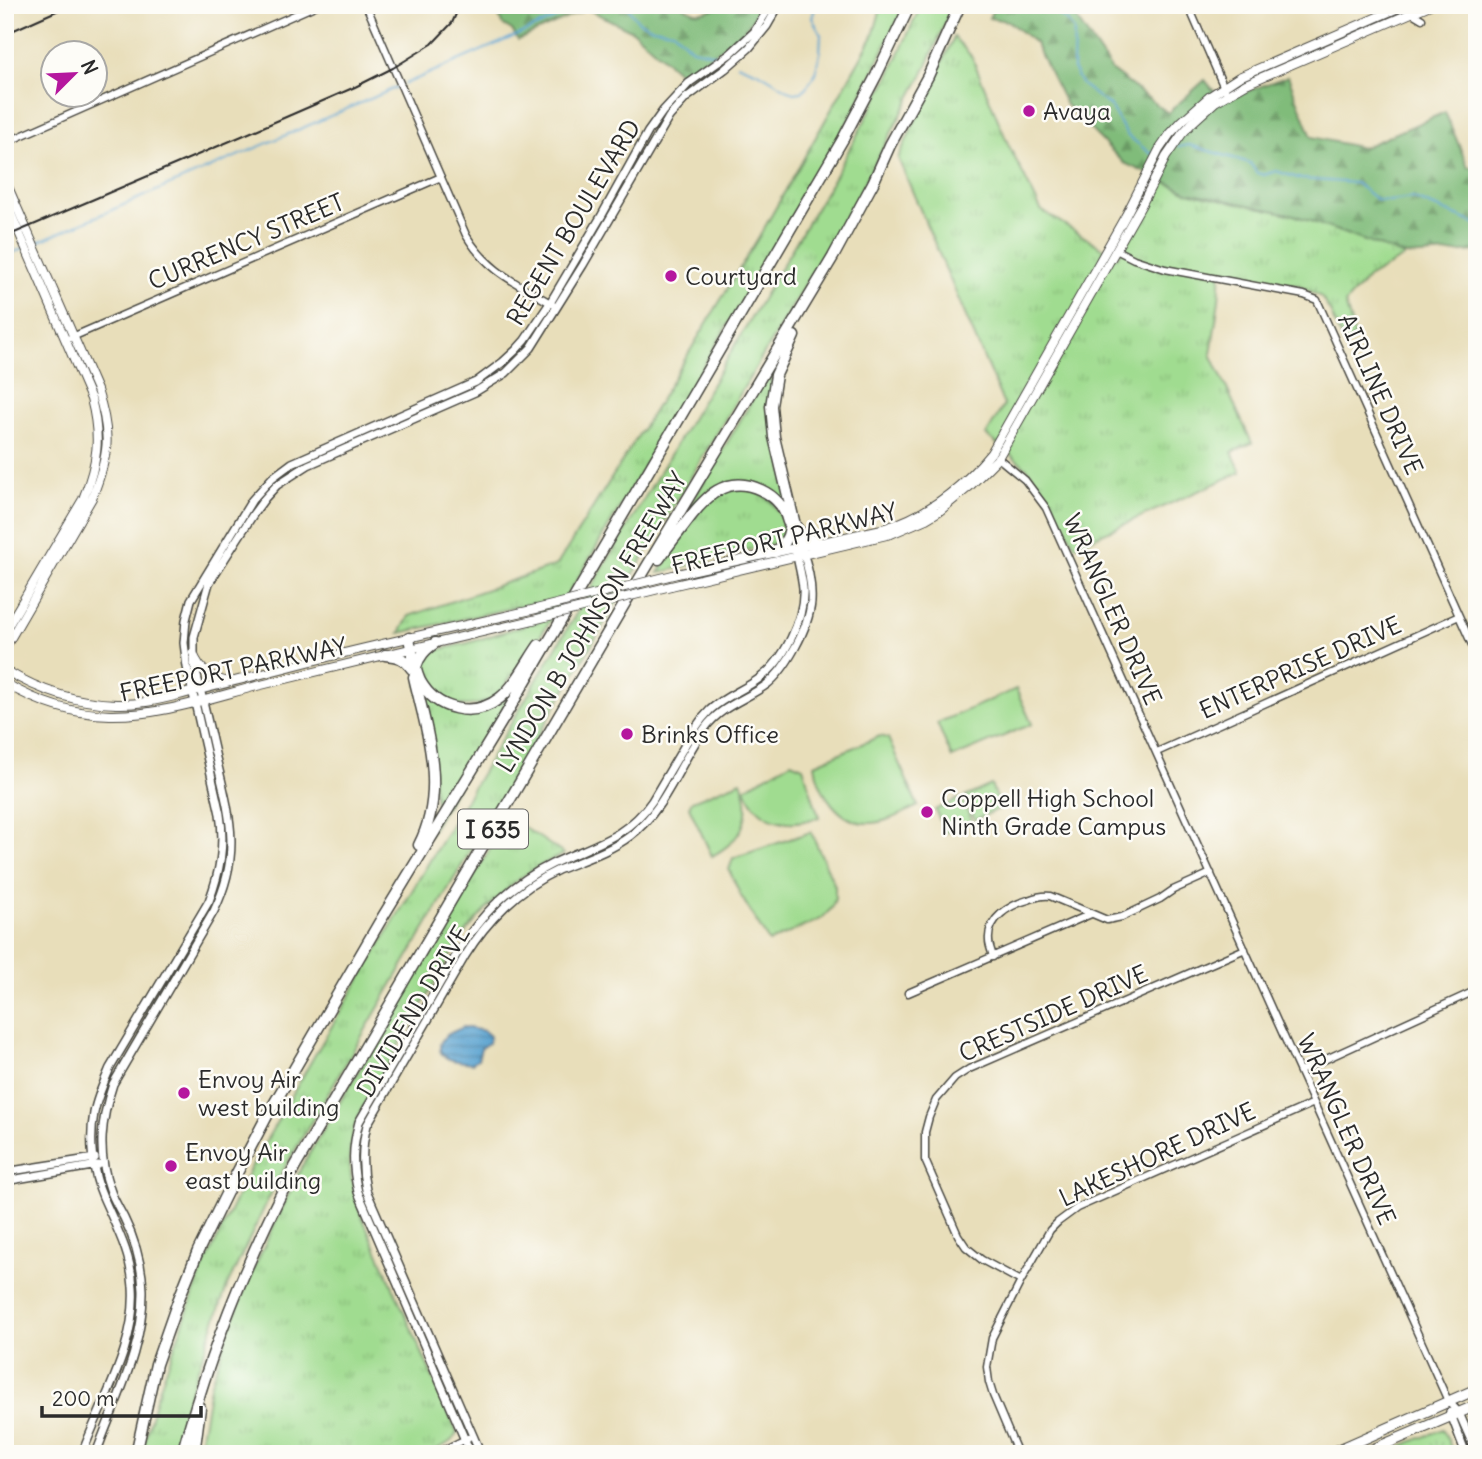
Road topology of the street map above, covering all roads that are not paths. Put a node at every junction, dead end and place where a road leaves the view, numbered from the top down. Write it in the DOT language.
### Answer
graph roads {
  1 [pos="317,5"];
  2 [pos="366,5"];
  3 [pos="779,5"];
  4 [pos="909,5"];
  5 [pos="960,5"];
  6 [pos="1188,5"];
  7 [pos="1430,5"];
  8 [pos="1413,8"];
  9 [pos="771,9"];
  10 [pos="757,34"];
  11 [pos="1225,90"];
  12 [pos="5,143"];
  13 [pos="440,177"];
  14 [pos="5,180"];
  15 [pos="1146,186"];
  16 [pos="5,200"];
  17 [pos="606,217"];
  18 [pos="27,240"];
  19 [pos="1112,247"];
  20 [pos="833,257"];
  21 [pos="553,305"];
  22 [pos="70,338"];
  23 [pos="995,455"];
  24 [pos="916,520"];
  25 [pos="792,527"];
  26 [pos="819,542"];
  27 [pos="606,543"];
  28 [pos="799,551"];
  29 [pos="775,552"];
  30 [pos="625,603"];
  31 [pos="1459,617"];
  32 [pos="5,631"];
  33 [pos="435,643"];
  34 [pos="408,644"];
  35 [pos="5,648"];
  36 [pos="193,653"];
  37 [pos="385,655"];
  38 [pos="1477,656"];
  39 [pos="414,668"];
  40 [pos="5,670"];
  41 [pos="233,682"];
  42 [pos="5,683"];
  43 [pos="197,696"];
  44 [pos="102,703"];
  45 [pos="62,709"];
  46 [pos="1157,752"];
  47 [pos="1211,873"];
  48 [pos="1091,914"];
  49 [pos="379,923"];
  50 [pos="1245,949"];
  51 [pos="993,957"];
  52 [pos="1477,990"];
  53 [pos="908,993"];
  54 [pos="402,1056"];
  55 [pos="1300,1071"];
  56 [pos="1314,1103"];
  57 [pos="103,1161"];
  58 [pos="94,1162"];
  59 [pos="5,1172"];
  60 [pos="5,1181"];
  61 [pos="1021,1281"];
  62 [pos="203,1383"];
  63 [pos="1477,1389"];
  64 [pos="1448,1401"];
  65 [pos="1477,1405"];
  66 [pos="1455,1415"];
  67 [pos="473,1436"];
  68 [pos="464,1440"];
  69 [pos="82,1454"];
  70 [pos="96,1454"];
  71 [pos="136,1454"];
  72 [pos="182,1454"];
  73 [pos="194,1454"];
  74 [pos="436,1454"];
  75 [pos="471,1454"];
  76 [pos="481,1454"];
  77 [pos="1018,1454"];
  78 [pos="1329,1454"];
  79 [pos="1362,1454"];
  80 [pos="1466,1454"];
  81 [pos="1477,1454"];
  1 -- 12 [label="street"];
  2 -- 13 [label="street"];
  3 -- 9 [label="street, REGENT BOULEVARD"];
  4 -- 27 [label="highway, LYNDON B JOHNSON FREEWAY / I 635"];
  5 -- 20 [label="highway, LYNDON B JOHNSON FREEWAY / I 635"];
  6 -- 11 [label="street"];
  7 -- 8 [label="main road, FREEPORT PARKWAY"];
  8 -- 11 [label="main road, FREEPORT PARKWAY"];
  9 -- 10 [label="street, REGENT BOULEVARD"];
  10 -- 17 [label="street, REGENT BOULEVARD"];
  10 -- 17 [label="street, REGENT BOULEVARD"];
  11 -- 15 [label="main road, FREEPORT PARKWAY"];
  11 -- 15 [label="main road, FREEPORT PARKWAY"];
  13 -- 21 [label="street"];
  13 -- 22 [label="street, CURRENCY STREET"];
  14 -- 18 [label="main road"];
  15 -- 19 [label="main road, FREEPORT PARKWAY"];
  16 -- 18 [label="main road"];
  17 -- 21 [label="street, REGENT BOULEVARD"];
  18 -- 22 [label="main road"];
  19 -- 23 [label="main road, FREEPORT PARKWAY"];
  19 -- 31 [label="street, AIRLINE DRIVE"];
  20 -- 25 [label="highway"];
  20 -- 30 [label="highway, LYNDON B JOHNSON FREEWAY / I 635"];
  21 -- 36 [label="street, REGENT BOULEVARD"];
  21 -- 43 [label="street, REGENT BOULEVARD"];
  22 -- 32 [label="main road"];
  22 -- 35 [label="main road"];
  23 -- 24 [label="main road, FREEPORT PARKWAY"];
  23 -- 46 [label="street, WRANGLER DRIVE"];
  24 -- 26 [label="main road, FREEPORT PARKWAY"];
  24 -- 28 [label="main road, FREEPORT PARKWAY"];
  25 -- 26 [label="highway"];
  25 -- 28 [label="highway"];
  25 -- 29 [label="highway"];
  25 -- 30 [label="highway"];
  26 -- 28 [label="main road, FREEPORT PARKWAY"];
  27 -- 39 [label="highway"];
  27 -- 49 [label="highway, LYNDON B JOHNSON FREEWAY / I 635"];
  28 -- 29 [label="main road, FREEPORT PARKWAY"];
  28 -- 33 [label="main road, FREEPORT PARKWAY, bridge"];
  28 -- 54 [label="street, DIVIDEND DRIVE"];
  29 -- 34 [label="main road, FREEPORT PARKWAY, bridge"];
  30 -- 62 [label="highway, LYNDON B JOHNSON FREEWAY / I 635"];
  31 -- 38 [label="street, AIRLINE DRIVE"];
  31 -- 46 [label="street, ENTERPRISE DRIVE"];
  33 -- 34 [label="main road, FREEPORT PARKWAY"];
  33 -- 39 [label="highway"];
  34 -- 37 [label="main road, FREEPORT PARKWAY"];
  34 -- 39 [label="highway"];
  34 -- 41 [label="main road, FREEPORT PARKWAY"];
  36 -- 41 [label="main road"];
  36 -- 43 [label="street, REGENT BOULEVARD"];
  37 -- 39 [label="highway"];
  37 -- 43 [label="main road, FREEPORT PARKWAY"];
  39 -- 49 [label="highway"];
  40 -- 44 [label="main road, FREEPORT PARKWAY"];
  41 -- 43 [label="main road, FREEPORT PARKWAY"];
  42 -- 45 [label="main road, FREEPORT PARKWAY"];
  43 -- 44 [label="main road, FREEPORT PARKWAY"];
  43 -- 45 [label="main road, FREEPORT PARKWAY"];
  43 -- 57 [label="street, REGENT BOULEVARD"];
  43 -- 58 [label="street, REGENT BOULEVARD"];
  44 -- 45 [label="main road"];
  46 -- 47 [label="street, WRANGLER DRIVE"];
  47 -- 48 [label="street"];
  47 -- 50 [label="street, WRANGLER DRIVE"];
  48 -- 51 [label="street"];
  48 -- 51 [label="street"];
  49 -- 71 [label="highway, LYNDON B JOHNSON FREEWAY / I 635"];
  50 -- 55 [label="street, WRANGLER DRIVE"];
  50 -- 61 [label="street, CRESTSIDE DRIVE"];
  51 -- 53 [label="street"];
  52 -- 55 [label="street"];
  54 -- 67 [label="street, DIVIDEND DRIVE"];
  54 -- 68 [label="street, DIVIDEND DRIVE"];
  55 -- 56 [label="street, WRANGLER DRIVE"];
  56 -- 61 [label="street, LAKESHORE DRIVE"];
  56 -- 64 [label="street, WRANGLER DRIVE"];
  57 -- 58 [label="street"];
  57 -- 70 [label="street, REGENT BOULEVARD"];
  58 -- 59 [label="street"];
  58 -- 60 [label="street"];
  58 -- 69 [label="street, REGENT BOULEVARD"];
  61 -- 77 [label="street, LAKESHORE DRIVE"];
  62 -- 72 [label="highway, LYNDON B JOHNSON FREEWAY / I 635"];
  62 -- 73 [label="highway"];
  63 -- 64 [label="main road"];
  64 -- 66 [label="street"];
  64 -- 78 [label="main road"];
  65 -- 66 [label="main road"];
  66 -- 79 [label="main road"];
  66 -- 80 [label="street"];
  66 -- 81 [label="street"];
  67 -- 68 [label="street"];
  67 -- 76 [label="street, DIVIDEND DRIVE"];
  68 -- 74 [label="street"];
  68 -- 75 [label="street, DIVIDEND DRIVE"];
}
